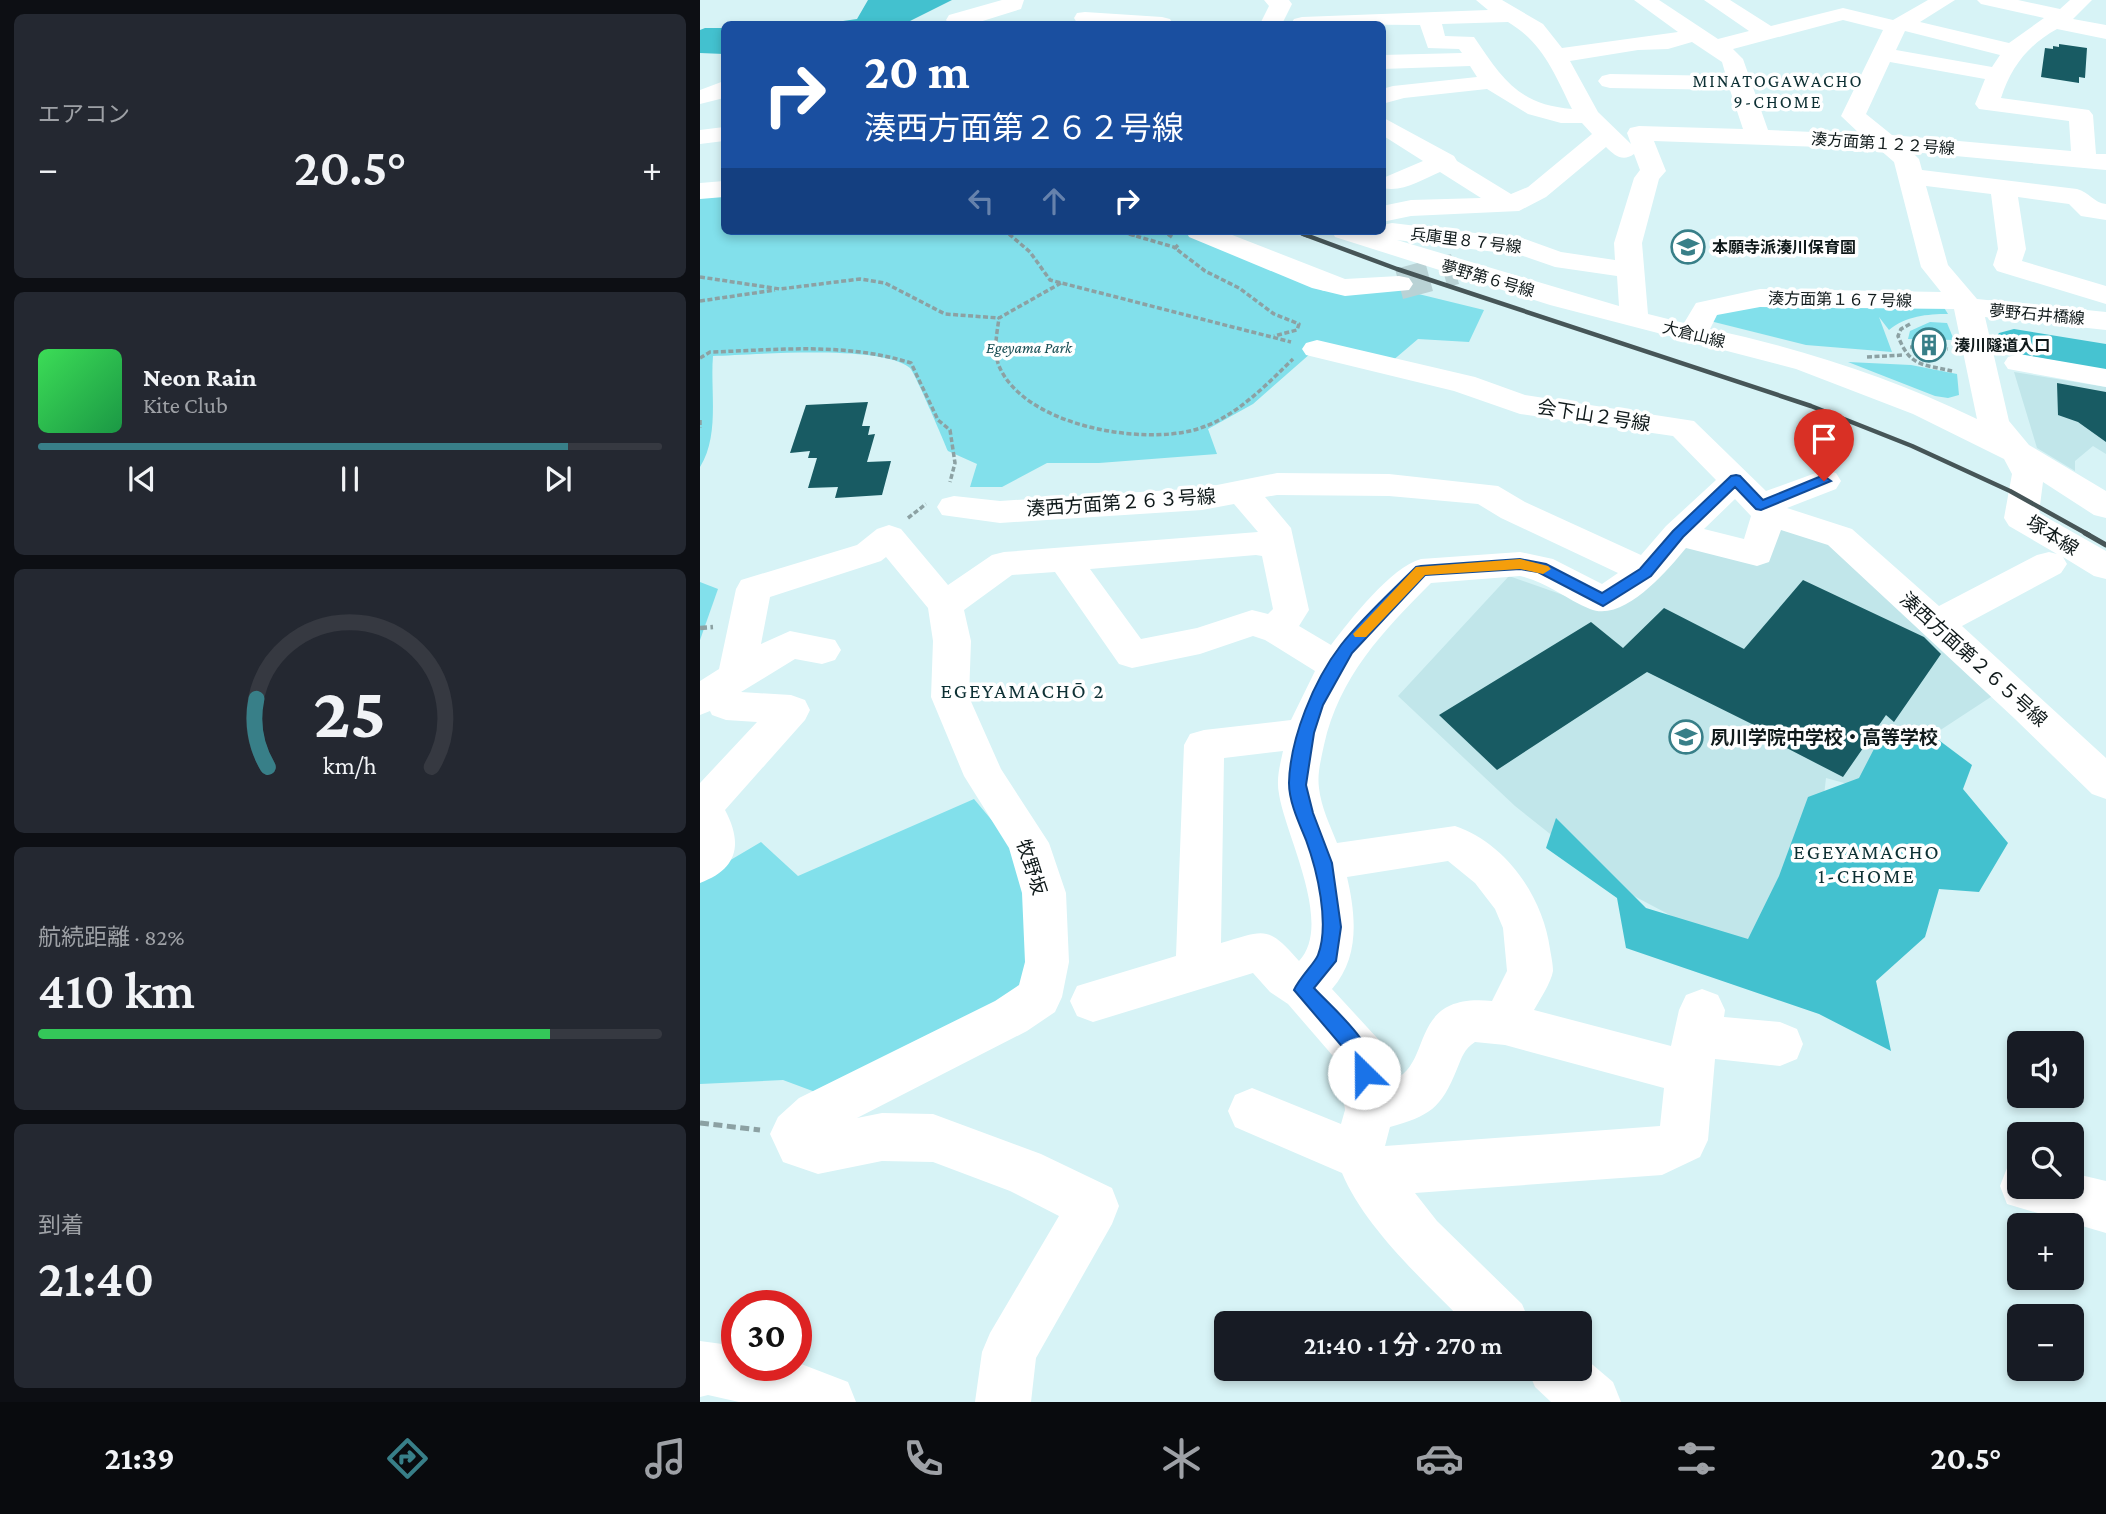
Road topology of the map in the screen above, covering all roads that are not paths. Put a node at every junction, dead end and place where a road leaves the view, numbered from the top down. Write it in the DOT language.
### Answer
graph roads {
  1 [pos="1013,0"];
  2 [pos="1165,0"];
  3 [pos="1487,0"];
  4 [pos="1645,0"];
  5 [pos="1715,0"];
  6 [pos="1790,0"];
  7 [pos="1988,0"];
  8 [pos="2081,0"];
  9 [pos="1284,1"];
  10 [pos="1940,1"];
  11 [pos="1853,8"];
  12 [pos="1098,15"];
  13 [pos="1511,15"];
  14 [pos="1430,18"];
  15 [pos="1828,18"];
  16 [pos="2058,19"];
  17 [pos="958,21"];
  18 [pos="1074,21"];
  19 [pos="1137,21"];
  20 [pos="1157,21"];
  21 [pos="1273,21"];
  22 [pos="1373,21"];
  23 [pos="1899,25"];
  24 [pos="2106,32"];
  25 [pos="1767,33"];
  26 [pos="1706,41"];
  27 [pos="2013,51"];
  28 [pos="1556,56"];
  29 [pos="1476,59"];
  30 [pos="1386,62"];
  31 [pos="1878,63"];
  32 [pos="1610,81"];
  33 [pos="1492,82"];
  34 [pos="1641,82"];
  35 [pos="1738,83"];
  36 [pos="1994,86"];
  37 [pos="721,90"];
  38 [pos="1386,96"];
  39 [pos="700,97"];
  40 [pos="721,115"];
  41 [pos="1588,116"];
  42 [pos="1386,126"];
  43 [pos="705,131"];
  44 [pos="1608,133"];
  45 [pos="1659,133"];
  46 [pos="1757,135"];
  47 [pos="1412,141"];
  48 [pos="1887,142"];
  49 [pos="1948,148"];
  50 [pos="1386,151"];
  51 [pos="1445,161"];
  52 [pos="2095,161"];
  53 [pos="1911,176"];
  54 [pos="1647,178"];
  55 [pos="1387,180"];
  56 [pos="1952,180"];
  57 [pos="2003,187"];
  58 [pos="721,189"];
  59 [pos="700,191"];
  60 [pos="1510,205"];
  61 [pos="2106,212"];
  62 [pos="1386,218"];
  63 [pos="1386,218"];
  64 [pos="1209,235"];
  65 [pos="1356,235"];
  66 [pos="1630,271"];
  67 [pos="1399,284"];
  68 [pos="2106,295"];
  69 [pos="1965,304"];
  70 [pos="1634,320"];
  71 [pos="2106,321"];
  72 [pos="1692,334"];
  73 [pos="1312,348"];
  74 [pos="2019,363"];
  75 [pos="2106,377"];
  76 [pos="2017,452"];
  77 [pos="1736,480"];
  78 [pos="1824,481"];
  79 [pos="1241,491"];
  80 [pos="943,499"];
  81 [pos="2106,507"];
  82 [pos="1765,510"];
  83 [pos="1678,534"];
  84 [pos="1840,537"];
  85 [pos="1279,548"];
  86 [pos="1064,559"];
  87 [pos="2049,564"];
  88 [pos="2106,568"];
  89 [pos="1646,572"];
  90 [pos="945,606"];
  91 [pos="1936,624"];
  92 [pos="1277,630"];
  93 [pos="822,650"];
  94 [pos="1336,666"];
  95 [pos="718,688"];
  96 [pos="1306,733"];
  97 [pos="2098,765"];
  98 [pos="701,807"];
  99 [pos="1323,863"];
  100 [pos="700,865"];
  101 [pos="1198,969"];
  102 [pos="1304,990"];
  103 [pos="1093,1001"];
  104 [pos="1505,1024"];
  105 [pos="1696,1039"];
  106 [pos="1780,1044"];
  107 [pos="1251,1111"];
  108 [pos="1365,1144"];
  109 [pos="2074,1199"];
  110 [pos="2106,1207"];
  111 [pos="1491,1311"];
  112 [pos="700,1369"];
  113 [pos="1569,1381"];
  114 [pos="828,1402"];
  115 [pos="1003,1402"];
  116 [pos="1593,1402"];
  1 -- 17 [label="street"];
  2 -- 20 [label="street"];
  3 -- 13 [label="street"];
  4 -- 26 [label="street"];
  5 -- 25 [label="street"];
  6 -- 15 [label="street"];
  7 -- 16 [label="street"];
  8 -- 16 [label="street"];
  9 -- 21 [label="street"];
  10 -- 23 [label="street"];
  11 -- 15 [label="street"];
  11 -- 23 [label="street"];
  12 -- 18 [label="street"];
  12 -- 19 [label="street"];
  13 -- 14 [label="street"];
  13 -- 28 [label="street"];
  14 -- 22 [label="street"];
  14 -- 29 [label="street"];
  15 -- 25 [label="street"];
  16 -- 24 [label="street"];
  16 -- 27 [label="street"];
  23 -- 27 [label="street"];
  23 -- 31 [label="street"];
  25 -- 26 [label="street"];
  26 -- 28 [label="street"];
  26 -- 35 [label="street"];
  27 -- 36 [label="street"];
  28 -- 41 [label="street"];
  29 -- 30 [label="street"];
  29 -- 33 [label="street"];
  31 -- 36 [label="street"];
  31 -- 48 [label="street"];
  32 -- 34 [label="street"];
  33 -- 38 [label="street"];
  33 -- 41 [label="street"];
  34 -- 35 [label="street"];
  34 -- 45 [label="street"];
  35 -- 46 [label="street"];
  36 -- 52 [label="street"];
  37 -- 39 [label="street"];
  40 -- 43 [label="street"];
  41 -- 44 [label="street"];
  42 -- 47 [label="street"];
  44 -- 54 [label="street"];
  44 -- 60 [label="street"];
  45 -- 46 [label="street, 湊方面第１２２号線"];
  45 -- 54 [label="street"];
  46 -- 48 [label="street, 湊方面第１２２号線"];
  47 -- 50 [label="street"];
  47 -- 51 [label="street"];
  48 -- 49 [label="street, 湊方面第１２２号線"];
  48 -- 53 [label="street"];
  49 -- 52 [label="street, 湊方面第１２２号線"];
  49 -- 56 [label="street"];
  51 -- 55 [label="street"];
  51 -- 60 [label="street"];
  53 -- 56 [label="street"];
  53 -- 69 [label="street"];
  54 -- 66 [label="street"];
  56 -- 57 [label="street"];
  57 -- 61 [label="street"];
  57 -- 68 [label="street"];
  58 -- 59 [label="street"];
  60 -- 62 [label="street"];
  63 -- 66 [label="street, 兵庫里８７号線"];
  64 -- 67 [label="street"];
  65 -- 70 [label="street, 夢野第６号線"];
  66 -- 70 [label="street"];
  69 -- 71 [label="street, 夢野石井橋線"];
  69 -- 72 [label="street, 湊方面第１６７号線"];
  69 -- 76 [label="street"];
  70 -- 72 [label="street, 大倉山線"];
  72 -- 76 [label="street, 大倉山線"];
  73 -- 77 [label="street, 会下山２号線"];
  74 -- 75 [label="street"];
  76 -- 81 [label="street, 大倉山線"];
  76 -- 88 [label="street, 塚本線"];
  77 -- 82 [label="street, 会下山２号線"];
  77 -- 83 [label="street"];
  78 -- 82 [label="street"];
  79 -- 80 [label="street, 湊西方面第２６３号線"];
  79 -- 85 [label="street"];
  79 -- 89 [label="street, 湊西方面第２６３号線"];
  82 -- 83 [label="street"];
  82 -- 84 [label="street, 会下山２号線"];
  83 -- 89 [label="street"];
  84 -- 91 [label="street, 湊西方面第２６５号線"];
  85 -- 86 [label="street"];
  85 -- 92 [label="street"];
  86 -- 90 [label="street"];
  86 -- 92 [label="street"];
  87 -- 91 [label="street"];
  89 -- 94 [label="street"];
  90 -- 95 [label="street, 牧野坂"];
  90 -- 115 [label="street, 牧野坂"];
  91 -- 97 [label="street, 湊西方面第２６５号線"];
  92 -- 94 [label="street"];
  93 -- 95 [label="street"];
  94 -- 96 [label="street"];
  95 -- 98 [label="street"];
  96 -- 99 [label="street"];
  96 -- 101 [label="street"];
  98 -- 100 [label="street"];
  99 -- 102 [label="street"];
  99 -- 104 [label="street"];
  101 -- 102 [label="street"];
  101 -- 103 [label="street"];
  102 -- 108 [label="street"];
  104 -- 105 [label="street"];
  104 -- 108 [label="street"];
  105 -- 106 [label="street"];
  105 -- 108 [label="street"];
  107 -- 108 [label="street"];
  108 -- 111 [label="street"];
  109 -- 110 [label="street"];
  112 -- 114 [label="street"];
  113 -- 116 [label="street"];
}
